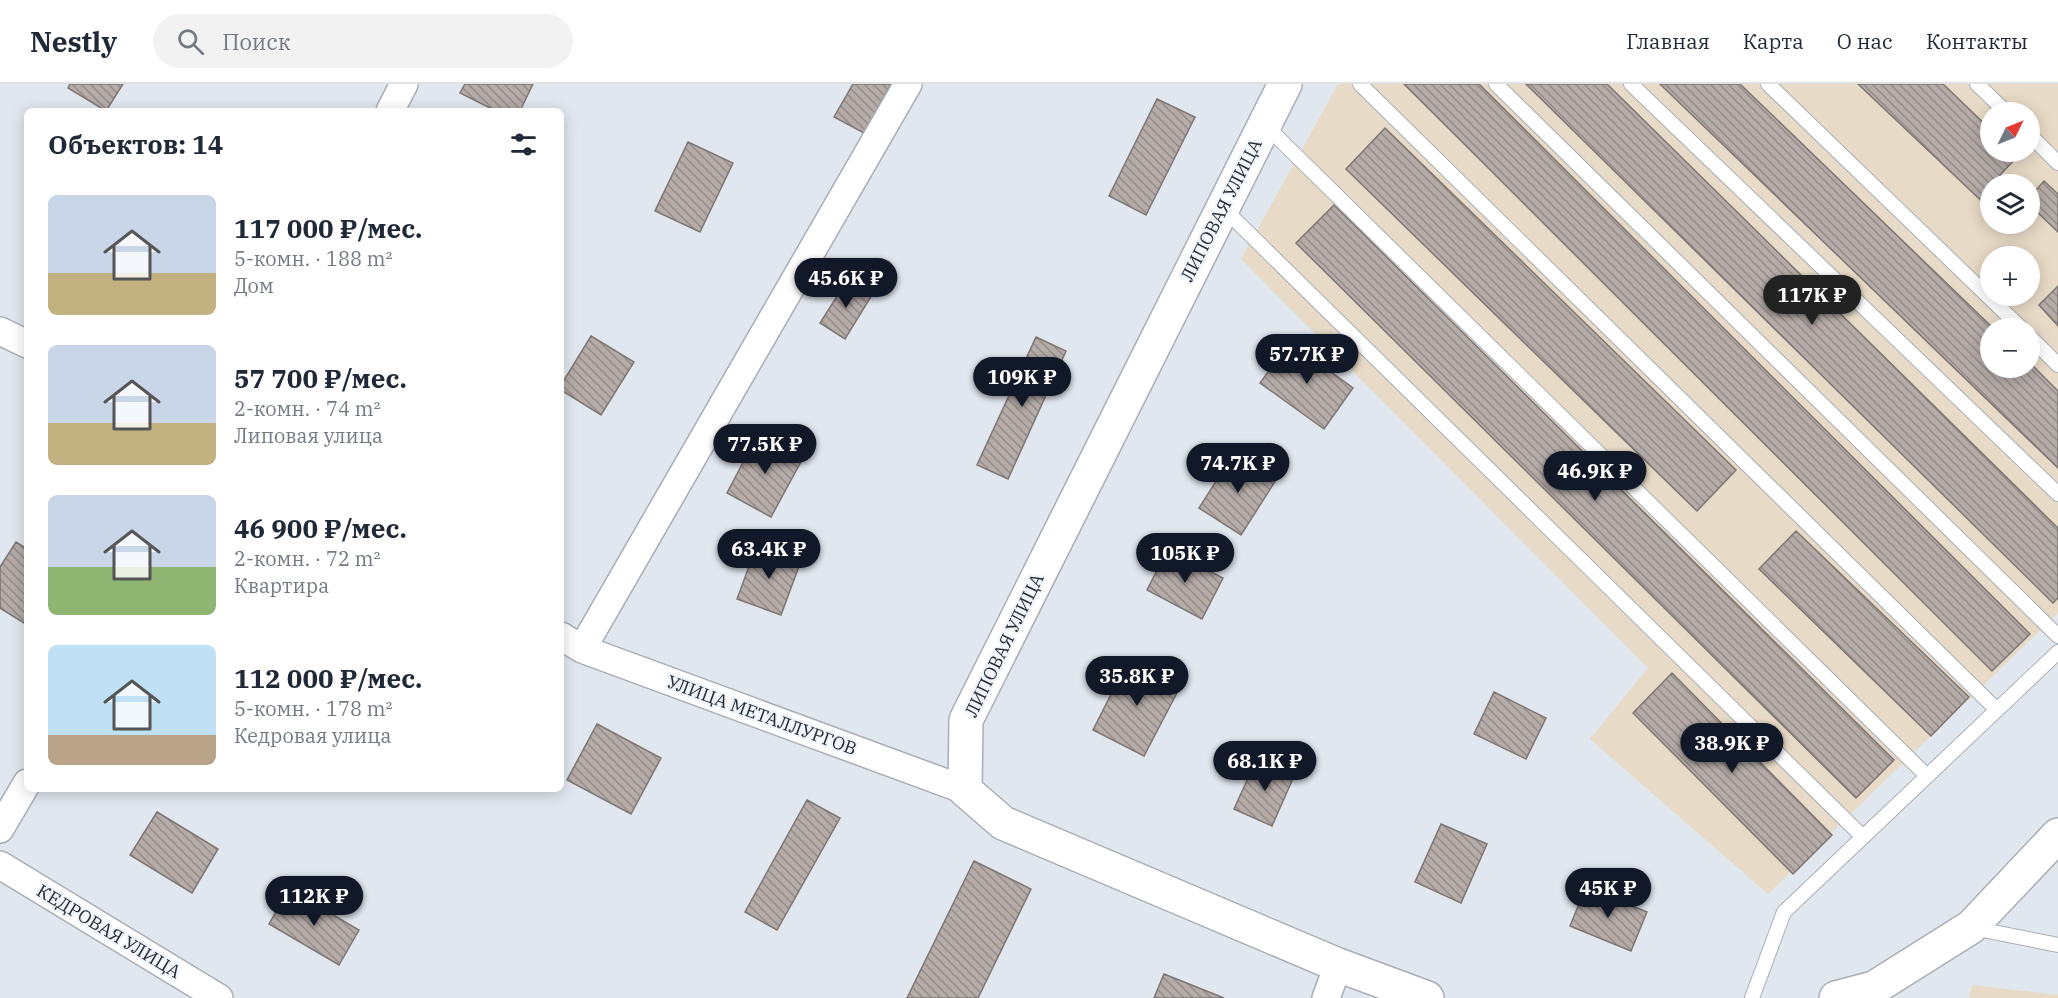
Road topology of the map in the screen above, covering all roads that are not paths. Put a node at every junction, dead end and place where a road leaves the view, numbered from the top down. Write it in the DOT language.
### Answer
graph roads {
  1 [pos="404,84"];
  2 [pos="908,84"];
  3 [pos="1284,84"];
  4 [pos="1360,84"];
  5 [pos="1496,84"];
  6 [pos="1631,84"];
  7 [pos="1768,84"];
  8 [pos="1977,84"];
  9 [pos="1996,102"];
  10 [pos="392,108"];
  11 [pos="1264,124"];
  12 [pos="2040,145"];
  13 [pos="2058,163"];
  14 [pos="1222,208"];
  15 [pos="2011,318"];
  16 [pos="0,331"];
  17 [pos="24,343"];
  18 [pos="2040,347"];
  19 [pos="2058,365"];
  20 [pos="2058,494"];
  21 [pos="2058,636"];
  22 [pos="571,643"];
  23 [pos="2058,652"];
  24 [pos="1997,710"];
  25 [pos="1927,776"];
  26 [pos="24,788"];
  27 [pos="965,790"];
  28 [pos="0,829"];
  29 [pos="2058,835"];
  30 [pos="1863,837"];
  31 [pos="0,865"];
  32 [pos="1971,927"];
  33 [pos="2058,945"];
  34 [pos="1338,965"];
  35 [pos="1875,993"];
  36 [pos="219,998"];
  37 [pos="1326,998"];
  38 [pos="1427,998"];
  39 [pos="1752,998"];
  40 [pos="1836,998"];
  1 -- 10 [label="street"];
  2 -- 22 [label="street"];
  3 -- 11 [label="main road, ЛИПОВАЯ УЛИЦА"];
  4 -- 24 [label="lane"];
  5 -- 21 [label="lane"];
  6 -- 20 [label="lane"];
  7 -- 15 [label="lane"];
  8 -- 9 [label="lane"];
  11 -- 14 [label="main road, ЛИПОВАЯ УЛИЦА"];
  11 -- 25 [label="lane"];
  12 -- 13 [label="lane"];
  14 -- 27 [label="main road, ЛИПОВАЯ УЛИЦА"];
  14 -- 30 [label="lane"];
  16 -- 17 [label="street"];
  18 -- 19 [label="lane"];
  22 -- 27 [label="street, УЛИЦА МЕТАЛЛУРГОВ"];
  23 -- 24 [label="lane"];
  24 -- 25 [label="lane"];
  25 -- 30 [label="lane"];
  26 -- 28 [label="street"];
  27 -- 34 [label="main road"];
  29 -- 32 [label="main road"];
  30 -- 39 [label="lane"];
  31 -- 36 [label="street, КЕДРОВАЯ УЛИЦА"];
  32 -- 33 [label="lane"];
  32 -- 35 [label="main road"];
  34 -- 37 [label="street"];
  34 -- 38 [label="main road"];
  35 -- 40 [label="main road"];
}
